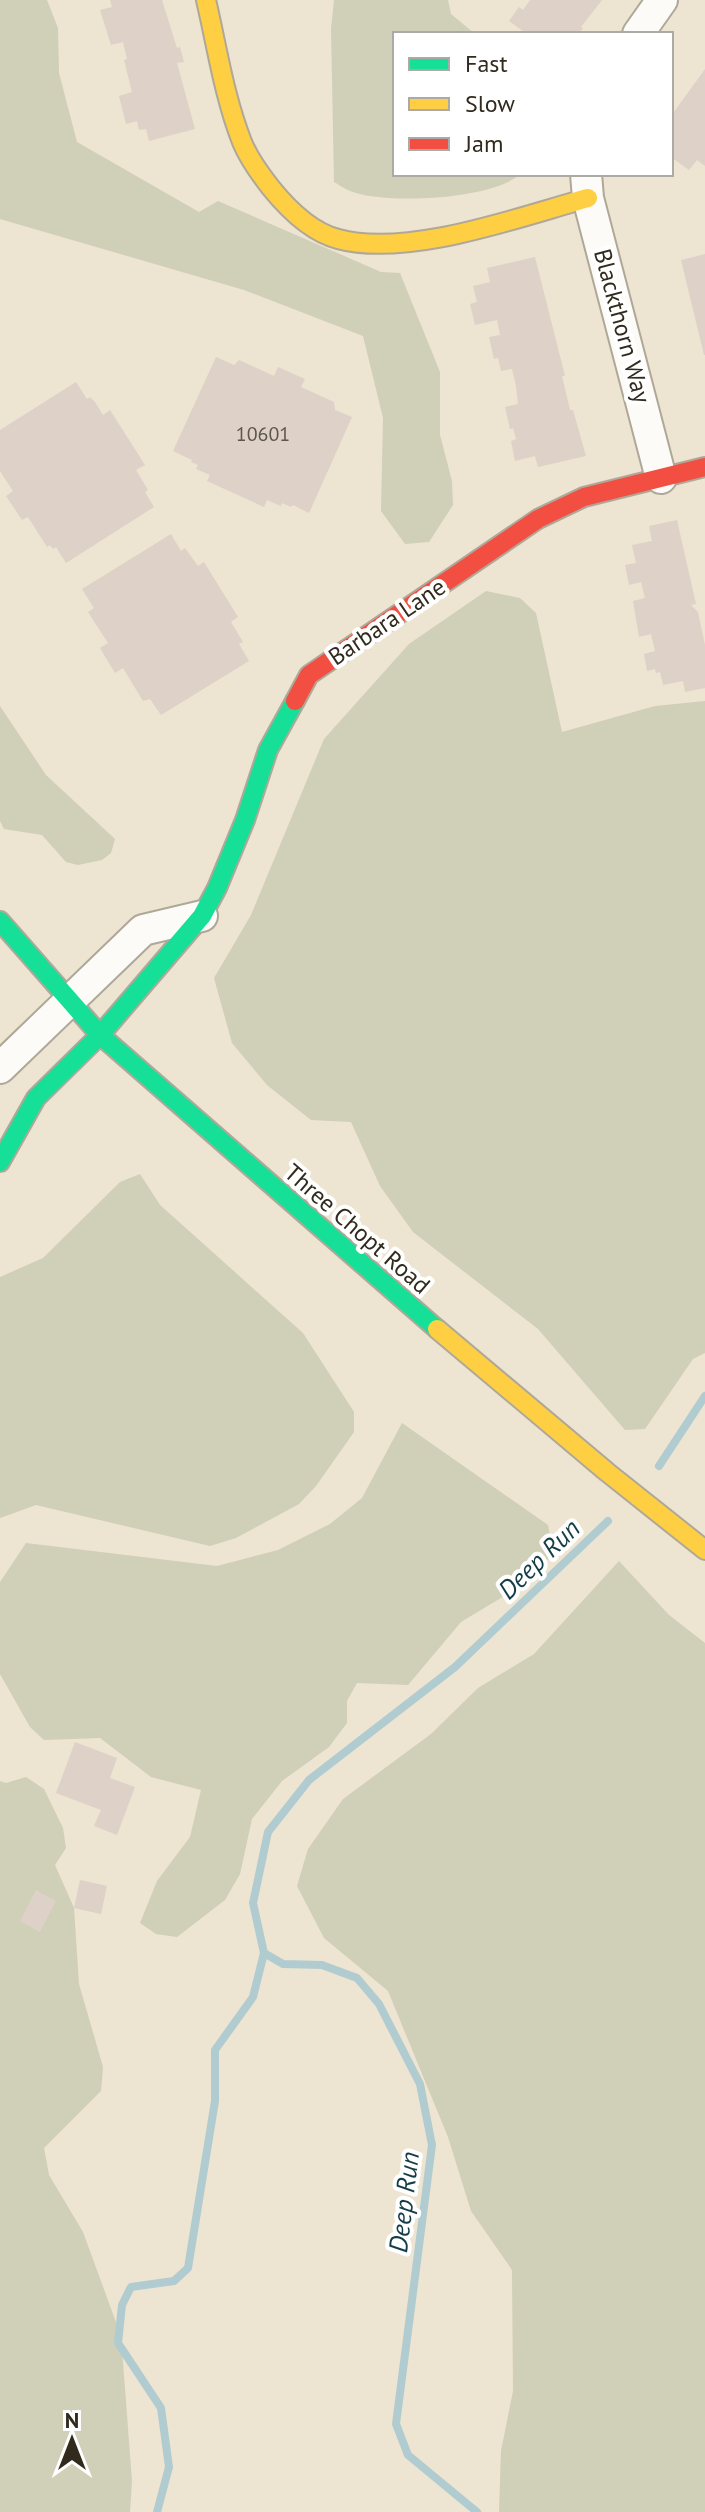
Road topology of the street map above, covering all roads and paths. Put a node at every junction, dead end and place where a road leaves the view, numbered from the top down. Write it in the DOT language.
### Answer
graph roads {
  1 [pos="206,0"];
  2 [pos="662,0"];
  3 [pos="639,32"];
  4 [pos="587,186"];
  5 [pos="705,467"];
  6 [pos="661,478"];
  7 [pos="202,916"];
  8 [pos="0,921"];
  9 [pos="70,1003"];
  10 [pos="100,1035"];
  11 [pos="0,1068"];
  12 [pos="0,1162"];
  13 [pos="705,1550"];
  1 -- 4 [label="street"];
  2 -- 3 [label="street"];
  4 -- 6 [label="street, Blackthorn Way"];
  5 -- 6 [label="street, Barbara Lane"];
  6 -- 7 [label="street, Barbara Lane"];
  7 -- 9 [label="street"];
  7 -- 10 [label="street, Barbara Lane"];
  8 -- 9 [label="street, Three Chopt Road"];
  9 -- 10 [label="street, Three Chopt Road"];
  9 -- 11 [label="street"];
  10 -- 12 [label="street, Barbara Lane"];
  10 -- 13 [label="street, Three Chopt Road"];
}
